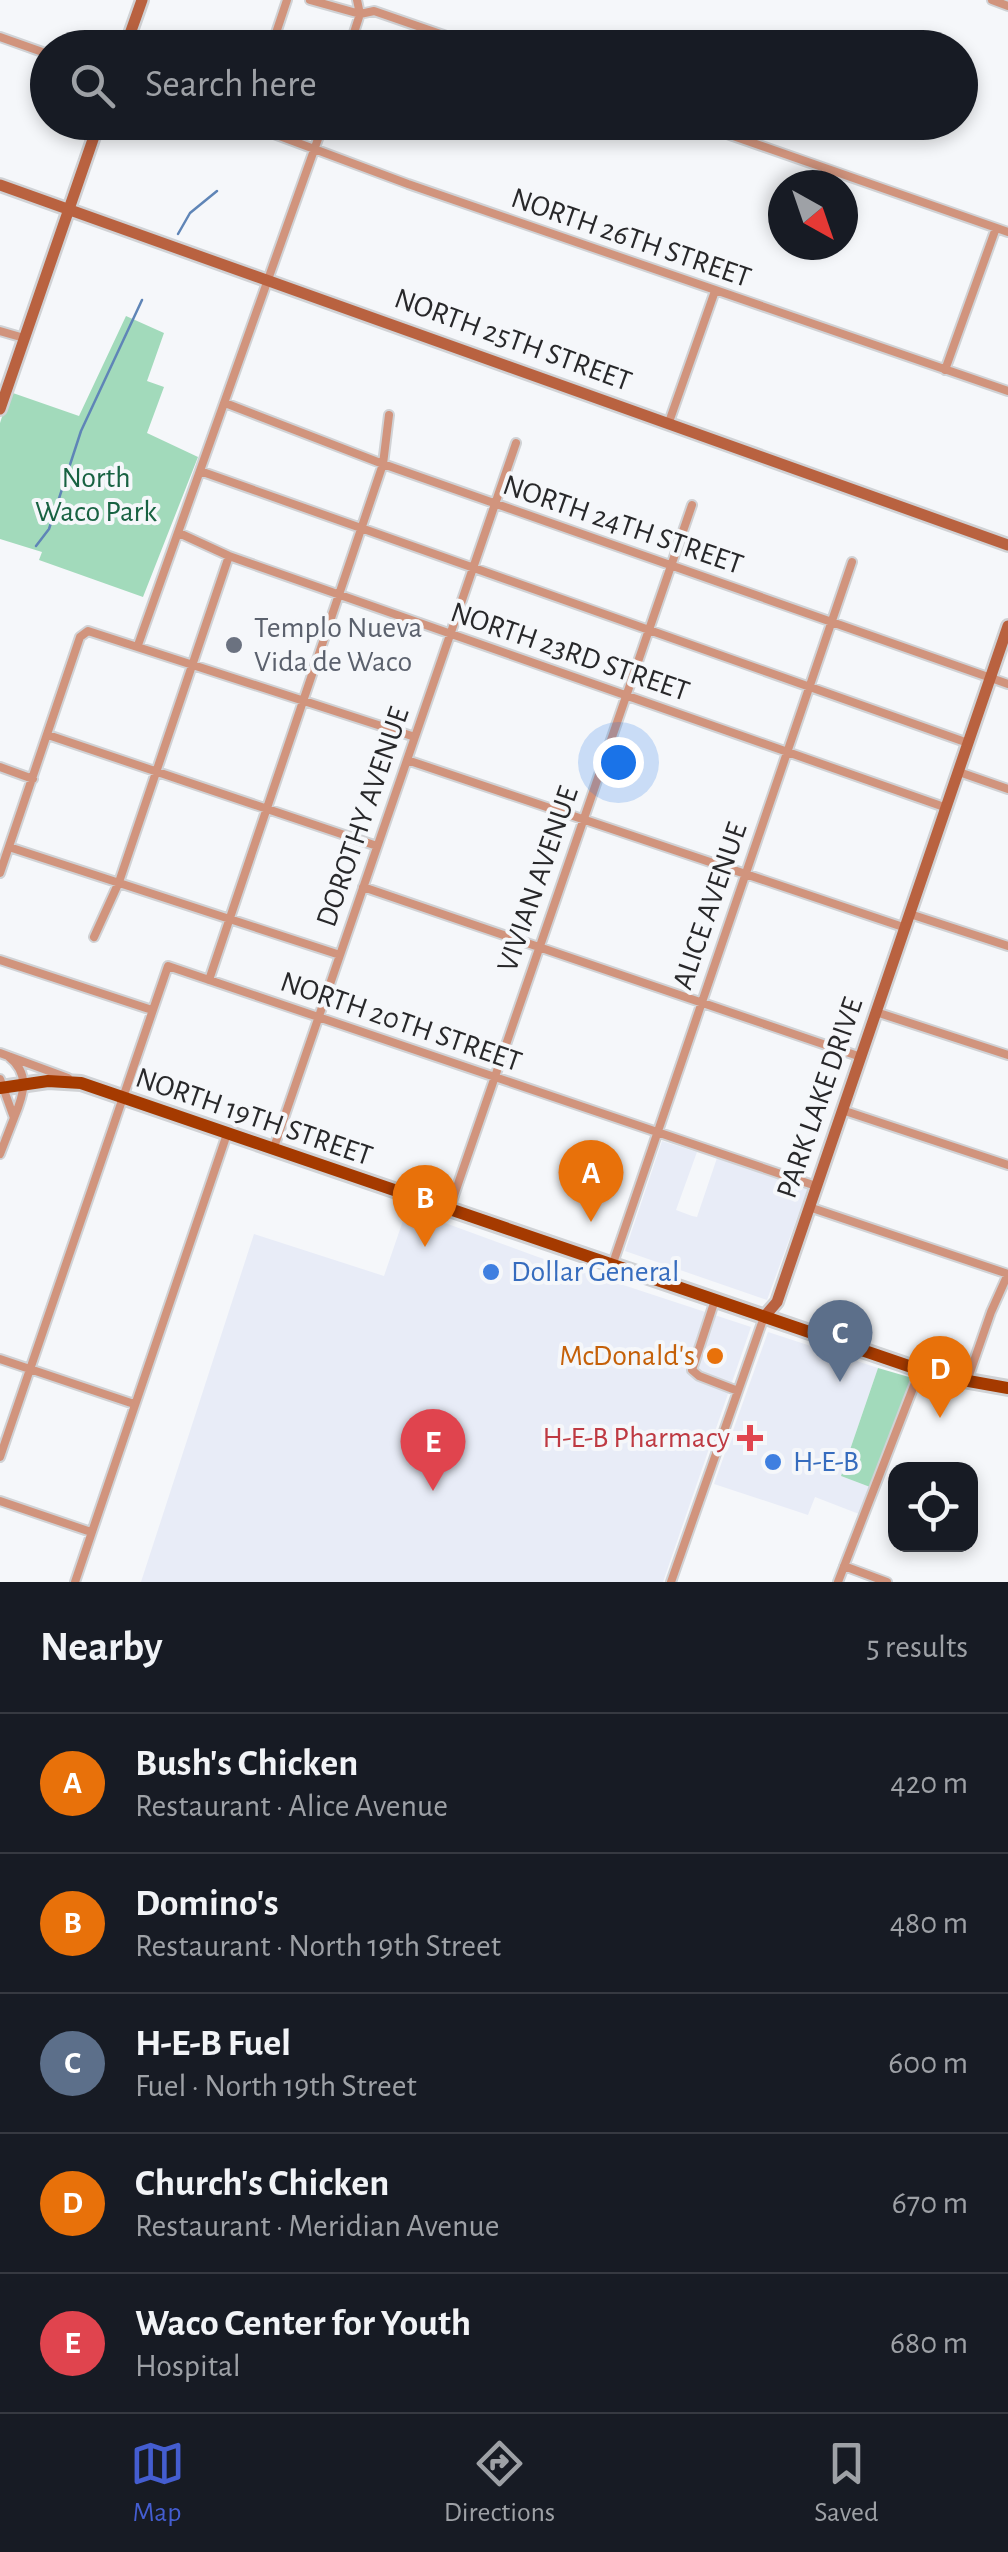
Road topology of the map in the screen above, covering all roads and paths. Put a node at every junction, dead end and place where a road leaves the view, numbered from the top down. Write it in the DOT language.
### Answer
graph roads {
  1 [pos="142,0"];
  2 [pos="288,0"];
  3 [pos="310,0"];
  4 [pos="357,0"];
  5 [pos="992,0"];
  6 [pos="1008,6"];
  7 [pos="360,14"];
  8 [pos="131,30"];
  9 [pos="277,30"];
  10 [pos="355,30"];
  11 [pos="429,30"];
  12 [pos="0,37"];
  13 [pos="30,48"];
  14 [pos="93,140"];
  15 [pos="293,140"];
  16 [pos="318,140"];
  17 [pos="744,140"];
  18 [pos="316,148"];
  19 [pos="0,185"];
  20 [pos="68,209"];
  21 [pos="996,228"];
  22 [pos="1008,232"];
  23 [pos="267,279"];
  24 [pos="715,291"];
  25 [pos="0,330"];
  26 [pos="25,339"];
  27 [pos="945,370"];
  28 [pos="1008,391"];
  29 [pos="225,403"];
  30 [pos="0,409"];
  31 [pos="388,415"];
  32 [pos="668,422"];
  33 [pos="516,443"];
  34 [pos="384,464"];
  35 [pos="200,471"];
  36 [pos="496,504"];
  37 [pos="692,506"];
  38 [pos="362,527"];
  39 [pos="180,534"];
  40 [pos="1008,544"];
  41 [pos="229,556"];
  42 [pos="852,562"];
  43 [pos="474,566"];
  44 [pos="671,566"];
  45 [pos="339,595"];
  46 [pos="832,622"];
  47 [pos="1008,626"];
  48 [pos="649,628"];
  49 [pos="450,634"];
  50 [pos="138,645"];
  51 [pos="193,663"];
  52 [pos="990,677"];
  53 [pos="1008,684"];
  54 [pos="810,685"];
  55 [pos="625,695"];
  56 [pos="304,700"];
  57 [pos="48,735"];
  58 [pos="414,737"];
  59 [pos="968,742"];
  60 [pos="787,752"];
  61 [pos="407,760"];
  62 [pos="0,767"];
  63 [pos="156,772"];
  64 [pos="959,772"];
  65 [pos="32,779"];
  66 [pos="1008,788"];
  67 [pos="947,808"];
  68 [pos="267,810"];
  69 [pos="582,818"];
  70 [pos="377,846"];
  71 [pos="9,847"];
  72 [pos="0,873"];
  73 [pos="745,874"];
  74 [pos="119,882"];
  75 [pos="363,887"];
  76 [pos="910,914"];
  77 [pos="230,919"];
  78 [pos="906,928"];
  79 [pos="94,937"];
  80 [pos="1008,946"];
  81 [pos="539,947"];
  82 [pos="340,955"];
  83 [pos="0,960"];
  84 [pos="208,980"];
  85 [pos="700,1003"];
  86 [pos="152,1010"];
  87 [pos="876,1012"];
  88 [pos="319,1018"];
  89 [pos="4,1054"];
  90 [pos="1008,1055"];
  91 [pos="861,1057"];
  92 [pos="494,1078"];
  93 [pos="24,1083"];
  94 [pos="81,1083"];
  95 [pos="1,1085"];
  96 [pos="122,1098"];
  97 [pos="842,1110"];
  98 [pos="14,1118"];
  99 [pos="656,1132"];
  100 [pos="227,1134"];
  101 [pos="274,1150"];
  102 [pos="0,1154"];
  103 [pos="1008,1165"];
  104 [pos="816,1186"];
  105 [pos="808,1208"];
  106 [pos="449,1210"];
  107 [pos="612,1266"];
  108 [pos="1008,1274"];
  109 [pos="715,1300"];
  110 [pos="764,1317"];
  111 [pos="0,1359"];
  112 [pos="30,1369"];
  113 [pos="920,1370"];
  114 [pos="966,1383"];
  115 [pos="1008,1388"];
  116 [pos="738,1391"];
  117 [pos="134,1404"];
  118 [pos="0,1457"];
  119 [pos="0,1501"];
  120 [pos="91,1532"];
  121 [pos="844,1566"];
  122 [pos="74,1582"];
  123 [pos="671,1582"];
  124 [pos="838,1582"];
  125 [pos="886,1582"];
  1 -- 8 [label="street"];
  2 -- 9 [label="street"];
  3 -- 7 [label="street"];
  4 -- 7 [label="street"];
  5 -- 6 [label="street"];
  7 -- 10 [label="street"];
  7 -- 11 [label="street"];
  12 -- 13 [label="street"];
  14 -- 20 [label="street"];
  15 -- 18 [label="street, NORTH 26TH STREET"];
  16 -- 18 [label="street"];
  17 -- 21 [label="street"];
  18 -- 23 [label="street"];
  18 -- 24 [label="street, NORTH 26TH STREET"];
  19 -- 20 [label="street, NORTH 25TH STREET"];
  20 -- 23 [label="street, NORTH 25TH STREET"];
  20 -- 26 [label="street"];
  21 -- 22 [label="street"];
  21 -- 27 [label="street"];
  23 -- 29 [label="street"];
  23 -- 32 [label="street, NORTH 25TH STREET"];
  24 -- 27 [label="street, NORTH 26TH STREET"];
  24 -- 32 [label="street"];
  25 -- 26 [label="street"];
  26 -- 30 [label="street"];
  27 -- 28 [label="street, NORTH 26TH STREET"];
  29 -- 34 [label="street, NORTH 24TH STREET"];
  29 -- 35 [label="street"];
  31 -- 34 [label="street"];
  32 -- 40 [label="street, NORTH 25TH STREET"];
  33 -- 36 [label="street, DOROTHY AVENUE"];
  34 -- 36 [label="street, NORTH 24TH STREET"];
  34 -- 38 [label="street"];
  35 -- 38 [label="street"];
  35 -- 39 [label="street"];
  36 -- 43 [label="street, DOROTHY AVENUE"];
  36 -- 44 [label="street, NORTH 24TH STREET"];
  37 -- 44 [label="street, VIVIAN AVENUE"];
  38 -- 43 [label="street"];
  38 -- 45 [label="street"];
  39 -- 41 [label="street, NORTH 23RD STREET"];
  39 -- 50 [label="street"];
  41 -- 45 [label="street, NORTH 23RD STREET"];
  41 -- 51 [label="street"];
  42 -- 46 [label="street, ALICE AVENUE"];
  43 -- 48 [label="street"];
  43 -- 49 [label="street, DOROTHY AVENUE"];
  44 -- 46 [label="street, NORTH 24TH STREET"];
  44 -- 48 [label="street, VIVIAN AVENUE"];
  45 -- 49 [label="street, NORTH 23RD STREET"];
  45 -- 56 [label="street"];
  46 -- 52 [label="street, NORTH 24TH STREET"];
  46 -- 54 [label="street, ALICE AVENUE"];
  47 -- 52 [label="street, PARK LAKE DRIVE"];
  48 -- 54 [label="street"];
  48 -- 55 [label="street, VIVIAN AVENUE"];
  49 -- 55 [label="street, NORTH 23RD STREET"];
  49 -- 58 [label="street, DOROTHY AVENUE"];
  50 -- 51 [label="street"];
  50 -- 57 [label="street"];
  51 -- 56 [label="street"];
  51 -- 63 [label="street"];
  52 -- 53 [label="street, NORTH 24TH STREET"];
  52 -- 59 [label="street, PARK LAKE DRIVE"];
  54 -- 59 [label="street"];
  54 -- 60 [label="street, ALICE AVENUE"];
  55 -- 60 [label="street, NORTH 23RD STREET"];
  55 -- 69 [label="street, VIVIAN AVENUE"];
  56 -- 58 [label="street"];
  56 -- 68 [label="street"];
  57 -- 63 [label="street"];
  57 -- 65 [label="street"];
  58 -- 61 [label="street, DOROTHY AVENUE"];
  59 -- 64 [label="street, PARK LAKE DRIVE"];
  60 -- 67 [label="street, NORTH 23RD STREET"];
  60 -- 73 [label="street, ALICE AVENUE"];
  61 -- 69 [label="street"];
  61 -- 70 [label="street, DOROTHY AVENUE"];
  62 -- 65 [label="street"];
  63 -- 68 [label="street"];
  63 -- 74 [label="street"];
  64 -- 66 [label="street"];
  64 -- 67 [label="street, PARK LAKE DRIVE"];
  65 -- 71 [label="street"];
  67 -- 76 [label="street, PARK LAKE DRIVE"];
  68 -- 70 [label="street"];
  68 -- 77 [label="street"];
  69 -- 73 [label="street"];
  69 -- 81 [label="street, VIVIAN AVENUE"];
  70 -- 75 [label="street, DOROTHY AVENUE"];
  71 -- 72 [label="street"];
  71 -- 74 [label="street"];
  73 -- 78 [label="street"];
  73 -- 85 [label="street, ALICE AVENUE"];
  74 -- 77 [label="street"];
  74 -- 79 [label="street"];
  75 -- 81 [label="street"];
  75 -- 82 [label="street, DOROTHY AVENUE"];
  76 -- 78 [label="street, PARK LAKE DRIVE"];
  76 -- 80 [label="street"];
  77 -- 82 [label="street"];
  77 -- 84 [label="street"];
  78 -- 87 [label="street, PARK LAKE DRIVE"];
  81 -- 85 [label="street"];
  81 -- 92 [label="street, VIVIAN AVENUE"];
  82 -- 88 [label="street, DOROTHY AVENUE"];
  83 -- 86 [label="street"];
  84 -- 86 [label="street, NORTH 20TH STREET"];
  84 -- 88 [label="street, NORTH 20TH STREET"];
  85 -- 91 [label="street"];
  85 -- 99 [label="street, ALICE AVENUE"];
  86 -- 96 [label="street"];
  87 -- 90 [label="street"];
  87 -- 91 [label="street, PARK LAKE DRIVE"];
  88 -- 92 [label="street, NORTH 20TH STREET"];
  88 -- 101 [label="street, DOROTHY AVENUE"];
  89 -- 93 [label="street"];
  89 -- 94 [label="street, NORTH 19TH STREET"];
  91 -- 97 [label="street, PARK LAKE DRIVE"];
  92 -- 99 [label="street, NORTH 20TH STREET"];
  92 -- 106 [label="street, VIVIAN AVENUE"];
  93 -- 94 [label="main road"];
  93 -- 95 [label="main road"];
  93 -- 98 [label="street"];
  94 -- 96 [label="main road, NORTH 19TH STREET"];
  95 -- 98 [label="street"];
  96 -- 100 [label="main road, NORTH 19TH STREET"];
  96 -- 112 [label="street"];
  97 -- 103 [label="street"];
  97 -- 104 [label="street, PARK LAKE DRIVE"];
  98 -- 102 [label="street"];
  99 -- 104 [label="street, NORTH 20TH STREET"];
  99 -- 107 [label="street, ALICE AVENUE"];
  100 -- 101 [label="main road, NORTH 19TH STREET"];
  100 -- 117 [label="street"];
  101 -- 106 [label="main road, NORTH 19TH STREET"];
  104 -- 105 [label="street, PARK LAKE DRIVE"];
  105 -- 108 [label="street"];
  105 -- 110 [label="street, PARK LAKE DRIVE"];
  106 -- 107 [label="main road, NORTH 19TH STREET"];
  107 -- 109 [label="main road, NORTH 19TH STREET"];
  108 -- 114 [label="street"];
  109 -- 110 [label="main road, NORTH 19TH STREET"];
  109 -- 116 [label="street"];
  110 -- 113 [label="main road, NORTH 19TH STREET"];
  110 -- 116 [label="street, PARK LAKE DRIVE"];
  111 -- 112 [label="street"];
  112 -- 117 [label="street"];
  112 -- 118 [label="street"];
  113 -- 114 [label="main road, NORTH 19TH STREET"];
  113 -- 121 [label="street"];
  114 -- 115 [label="main road, NORTH 19TH STREET"];
  116 -- 123 [label="street, PARK LAKE DRIVE"];
  117 -- 120 [label="street"];
  119 -- 120 [label="street"];
  120 -- 122 [label="street"];
  121 -- 124 [label="street"];
  121 -- 125 [label="street"];
}
